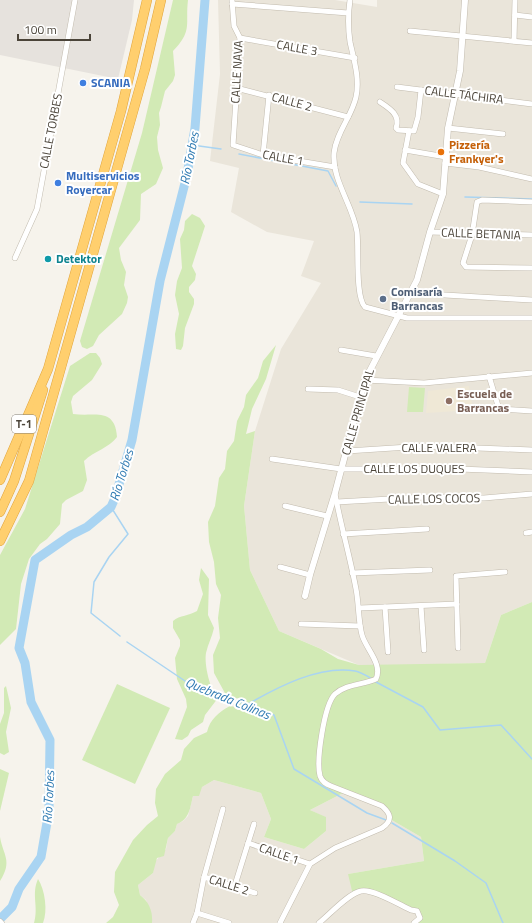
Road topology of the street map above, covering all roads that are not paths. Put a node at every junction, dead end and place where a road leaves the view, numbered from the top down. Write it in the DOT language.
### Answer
graph roads {
  1 [pos="75,0"];
  2 [pos="144,0"];
  3 [pos="148,0"];
  4 [pos="161,0"];
  5 [pos="350,0"];
  6 [pos="464,0"];
  7 [pos="515,0"];
  8 [pos="232,2"];
  9 [pos="348,13"];
  10 [pos="515,15"];
  11 [pos="532,17"];
  12 [pos="143,22"];
  13 [pos="410,31"];
  14 [pos="461,34"];
  15 [pos="240,38"];
  16 [pos="514,40"];
  17 [pos="532,43"];
  18 [pos="355,58"];
  19 [pos="397,87"];
  20 [pos="236,88"];
  21 [pos="421,90"];
  22 [pos="454,94"];
  23 [pos="269,95"];
  24 [pos="380,102"];
  25 [pos="532,104"];
  26 [pos="348,117"];
  27 [pos="448,128"];
  28 [pos="409,131"];
  29 [pos="503,134"];
  30 [pos="233,145"];
  31 [pos="404,150"];
  32 [pos="263,155"];
  33 [pos="445,160"];
  34 [pos="335,167"];
  35 [pos="532,179"];
  36 [pos="443,194"];
  37 [pos="532,202"];
  38 [pos="430,232"];
  39 [pos="472,234"];
  40 [pos="532,235"];
  41 [pos="15,258"];
  42 [pos="532,268"];
  43 [pos="410,293"];
  44 [pos="532,300"];
  45 [pos="399,317"];
  46 [pos="532,318"];
  47 [pos="341,350"];
  48 [pos="376,356"];
  49 [pos="48,369"];
  50 [pos="532,373"];
  51 [pos="489,376"];
  52 [pos="365,380"];
  53 [pos="308,388"];
  54 [pos="360,397"];
  55 [pos="532,411"];
  56 [pos="532,450"];
  57 [pos="347,451"];
  58 [pos="272,459"];
  59 [pos="341,469"];
  60 [pos="532,472"];
  61 [pos="0,480"];
  62 [pos="335,494"];
  63 [pos="532,494"];
  64 [pos="337,502"];
  65 [pos="285,506"];
  66 [pos="0,512"];
  67 [pos="327,516"];
  68 [pos="427,529"];
  69 [pos="532,532"];
  70 [pos="526,533"];
  71 [pos="343,534"];
  72 [pos="0,542"];
  73 [pos="280,567"];
  74 [pos="430,570"];
  75 [pos="505,572"];
  76 [pos="352,573"];
  77 [pos="310,575"];
  78 [pos="306,596"];
  79 [pos="457,604"];
  80 [pos="421,606"];
  81 [pos="385,607"];
  82 [pos="360,608"];
  83 [pos="301,624"];
  84 [pos="360,626"];
  85 [pos="458,648"];
  86 [pos="424,650"];
  87 [pos="388,652"];
  88 [pos="223,809"];
  89 [pos="254,824"];
  90 [pos="248,843"];
  91 [pos="310,864"];
  92 [pos="204,877"];
  93 [pos="235,885"];
  94 [pos="255,893"];
  95 [pos="197,913"];
  96 [pos="193,923"];
  97 [pos="229,923"];
  98 [pos="280,923"];
  99 [pos="319,923"];
  100 [pos="414,923"];
  1 -- 41 [label="street, CALLE TORBES"];
  2 -- 12 [label="highway"];
  3 -- 12 [label="highway, T-1"];
  4 -- 72 [label="highway, T-1"];
  5 -- 9 [label="street"];
  6 -- 14 [label="street, CALLE PRINCIPAL"];
  7 -- 10 [label="street"];
  8 -- 9 [label="street"];
  8 -- 15 [label="street, CALLE NAVA"];
  9 -- 18 [label="street"];
  10 -- 11 [label="street"];
  10 -- 16 [label="street"];
  12 -- 49 [label="highway, T-1"];
  13 -- 14 [label="street"];
  14 -- 16 [label="street"];
  14 -- 22 [label="street, CALLE PRINCIPAL"];
  15 -- 18 [label="street, CALLE 3"];
  15 -- 20 [label="street, CALLE NAVA"];
  16 -- 17 [label="street"];
  18 -- 26 [label="street"];
  19 -- 21 [label="street, CALLE TÁCHIRA"];
  20 -- 23 [label="street, CALLE 2"];
  20 -- 30 [label="street, CALLE NAVA"];
  21 -- 22 [label="street, CALLE TÁCHIRA"];
  21 -- 28 [label="street"];
  22 -- 25 [label="street, CALLE TÁCHIRA"];
  22 -- 27 [label="street, CALLE PRINCIPAL"];
  23 -- 26 [label="street, CALLE 2"];
  23 -- 32 [label="street"];
  24 -- 28 [label="street"];
  26 -- 34 [label="street"];
  27 -- 29 [label="street"];
  27 -- 33 [label="street, CALLE PRINCIPAL"];
  28 -- 31 [label="street"];
  30 -- 32 [label="street, CALLE 1"];
  31 -- 33 [label="street"];
  31 -- 36 [label="street"];
  32 -- 34 [label="street, CALLE 1"];
  33 -- 35 [label="street"];
  33 -- 36 [label="street, CALLE PRINCIPAL"];
  34 -- 45 [label="street"];
  36 -- 38 [label="street, CALLE PRINCIPAL"];
  37 -- 39 [label="street"];
  38 -- 39 [label="street, CALLE BETANIA"];
  38 -- 43 [label="street, CALLE PRINCIPAL"];
  39 -- 40 [label="street, CALLE BETANIA"];
  39 -- 42 [label="street"];
  43 -- 44 [label="street"];
  43 -- 45 [label="street, CALLE PRINCIPAL"];
  45 -- 46 [label="street"];
  45 -- 48 [label="street, CALLE PRINCIPAL"];
  47 -- 48 [label="street"];
  48 -- 52 [label="street, CALLE PRINCIPAL"];
  49 -- 61 [label="highway, T-1"];
  49 -- 66 [label="highway"];
  50 -- 51 [label="street"];
  51 -- 52 [label="street"];
  51 -- 55 [label="street"];
  52 -- 54 [label="street, CALLE PRINCIPAL"];
  53 -- 54 [label="street"];
  54 -- 57 [label="street, CALLE PRINCIPAL"];
  56 -- 57 [label="street, CALLE VALERA"];
  57 -- 59 [label="street, CALLE PRINCIPAL"];
  58 -- 59 [label="street, CALLE LOS DUQUES"];
  59 -- 60 [label="street, CALLE LOS DUQUES"];
  59 -- 62 [label="street, CALLE PRINCIPAL"];
  62 -- 64 [label="street"];
  62 -- 67 [label="street, CALLE PRINCIPAL"];
  63 -- 64 [label="street, CALLE LOS COCOS"];
  64 -- 71 [label="street"];
  65 -- 67 [label="street"];
  67 -- 77 [label="street, CALLE PRINCIPAL"];
  68 -- 71 [label="street"];
  69 -- 70 [label="street"];
  71 -- 76 [label="street"];
  73 -- 77 [label="street"];
  74 -- 76 [label="street"];
  75 -- 79 [label="street"];
  76 -- 82 [label="street"];
  77 -- 78 [label="street, CALLE PRINCIPAL"];
  79 -- 80 [label="street"];
  79 -- 85 [label="street"];
  80 -- 81 [label="street"];
  80 -- 86 [label="street"];
  81 -- 82 [label="street"];
  81 -- 87 [label="street"];
  82 -- 84 [label="street"];
  83 -- 84 [label="street"];
  84 -- 91 [label="street"];
  88 -- 92 [label="street"];
  89 -- 90 [label="street"];
  90 -- 91 [label="street, CALLE 1"];
  90 -- 93 [label="street"];
  91 -- 98 [label="street"];
  92 -- 93 [label="street, CALLE 2"];
  92 -- 95 [label="street"];
  93 -- 94 [label="street, CALLE 2"];
  95 -- 96 [label="street"];
  95 -- 97 [label="street"];
  99 -- 100 [label="street"];
}
